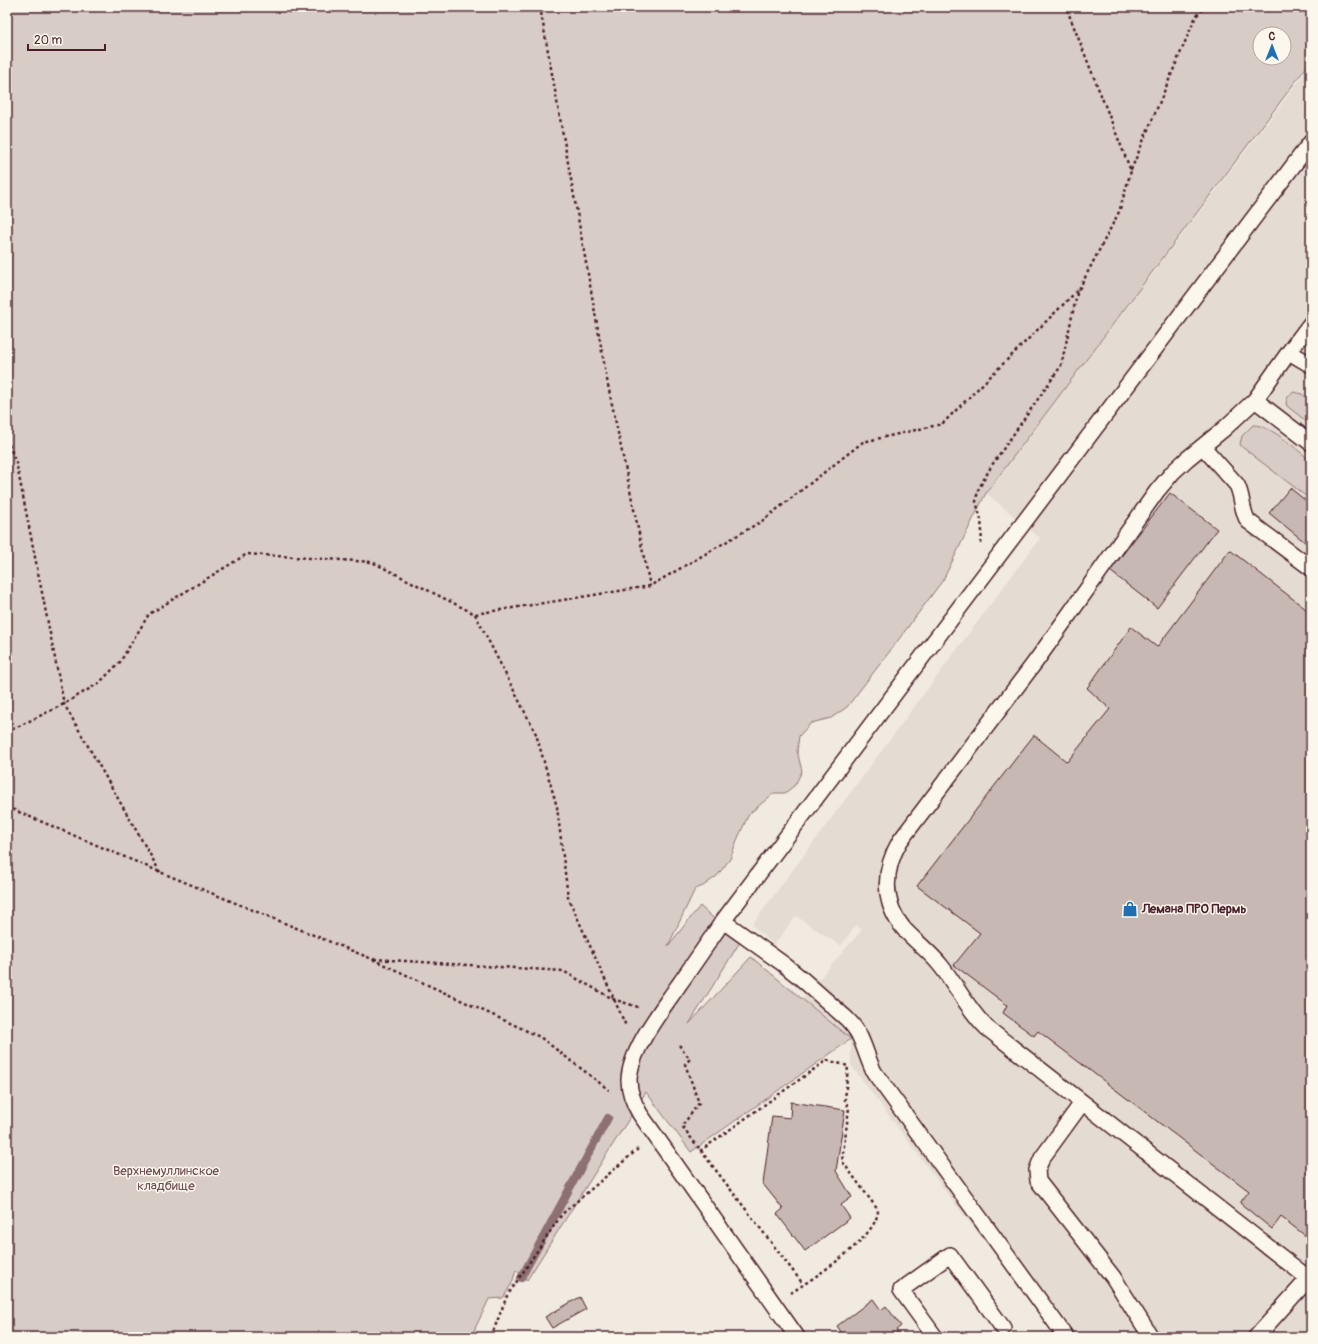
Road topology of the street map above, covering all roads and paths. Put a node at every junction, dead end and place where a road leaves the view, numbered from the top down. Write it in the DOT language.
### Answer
graph roads {
  1 [pos="540,7"];
  2 [pos="1066,7"];
  3 [pos="1205,7"];
  4 [pos="1311,142"];
  5 [pos="1131,171"];
  6 [pos="1079,289"];
  7 [pos="1311,323"];
  8 [pos="1289,352"];
  9 [pos="1311,365"];
  10 [pos="1255,400"];
  11 [pos="7,439"];
  12 [pos="1311,443"];
  13 [pos="1203,447"];
  14 [pos="981,546"];
  15 [pos="1311,568"];
  16 [pos="650,586"];
  17 [pos="475,614"];
  18 [pos="64,704"];
  19 [pos="7,732"];
  20 [pos="7,807"];
  21 [pos="160,872"];
  22 [pos="723,921"];
  23 [pos="372,959"];
  24 [pos="613,999"];
  25 [pos="659,1014"];
  26 [pos="679,1045"];
  27 [pos="638,1050"];
  28 [pos="609,1090"];
  29 [pos="1082,1103"];
  30 [pos="640,1114"];
  31 [pos="700,1151"];
  32 [pos="1310,1277"];
  33 [pos="804,1284"];
  34 [pos="774,1305"];
  35 [pos="1003,1328"];
  36 [pos="491,1337"];
  37 [pos="797,1337"];
  38 [pos="935,1337"];
  39 [pos="1066,1337"];
  40 [pos="1151,1337"];
  41 [pos="1256,1337"];
  1 -- 16 [label="path"];
  2 -- 5 [label="path"];
  3 -- 5 [label="path"];
  4 -- 22 [label="lane"];
  5 -- 6 [label="path"];
  6 -- 14 [label="path"];
  6 -- 16 [label="path"];
  7 -- 8 [label="lane"];
  8 -- 9 [label="lane"];
  8 -- 10 [label="lane"];
  10 -- 12 [label="lane"];
  10 -- 13 [label="lane"];
  11 -- 18 [label="path"];
  13 -- 15 [label="lane"];
  13 -- 29 [label="lane"];
  16 -- 17 [label="path"];
  17 -- 18 [label="path"];
  17 -- 24 [label="path"];
  18 -- 19 [label="path"];
  18 -- 21 [label="path"];
  20 -- 21 [label="path"];
  21 -- 23 [label="path"];
  22 -- 25 [label="lane"];
  22 -- 39 [label="lane"];
  23 -- 24 [label="path"];
  23 -- 28 [label="path"];
  24 -- 25 [label="path"];
  24 -- 27 [label="path"];
  25 -- 27 [label="lane"];
  26 -- 31 [label="path"];
  27 -- 30 [label="lane"];
  29 -- 32 [label="lane"];
  29 -- 40 [label="lane"];
  30 -- 34 [label="lane"];
  30 -- 36 [label="path"];
  31 -- 33 [label="path"];
  31 -- 33 [label="path"];
  32 -- 41 [label="lane"];
  33 -- 34 [label="path"];
  34 -- 37 [label="lane"];
  35 -- 38 [label="lane"];
}
